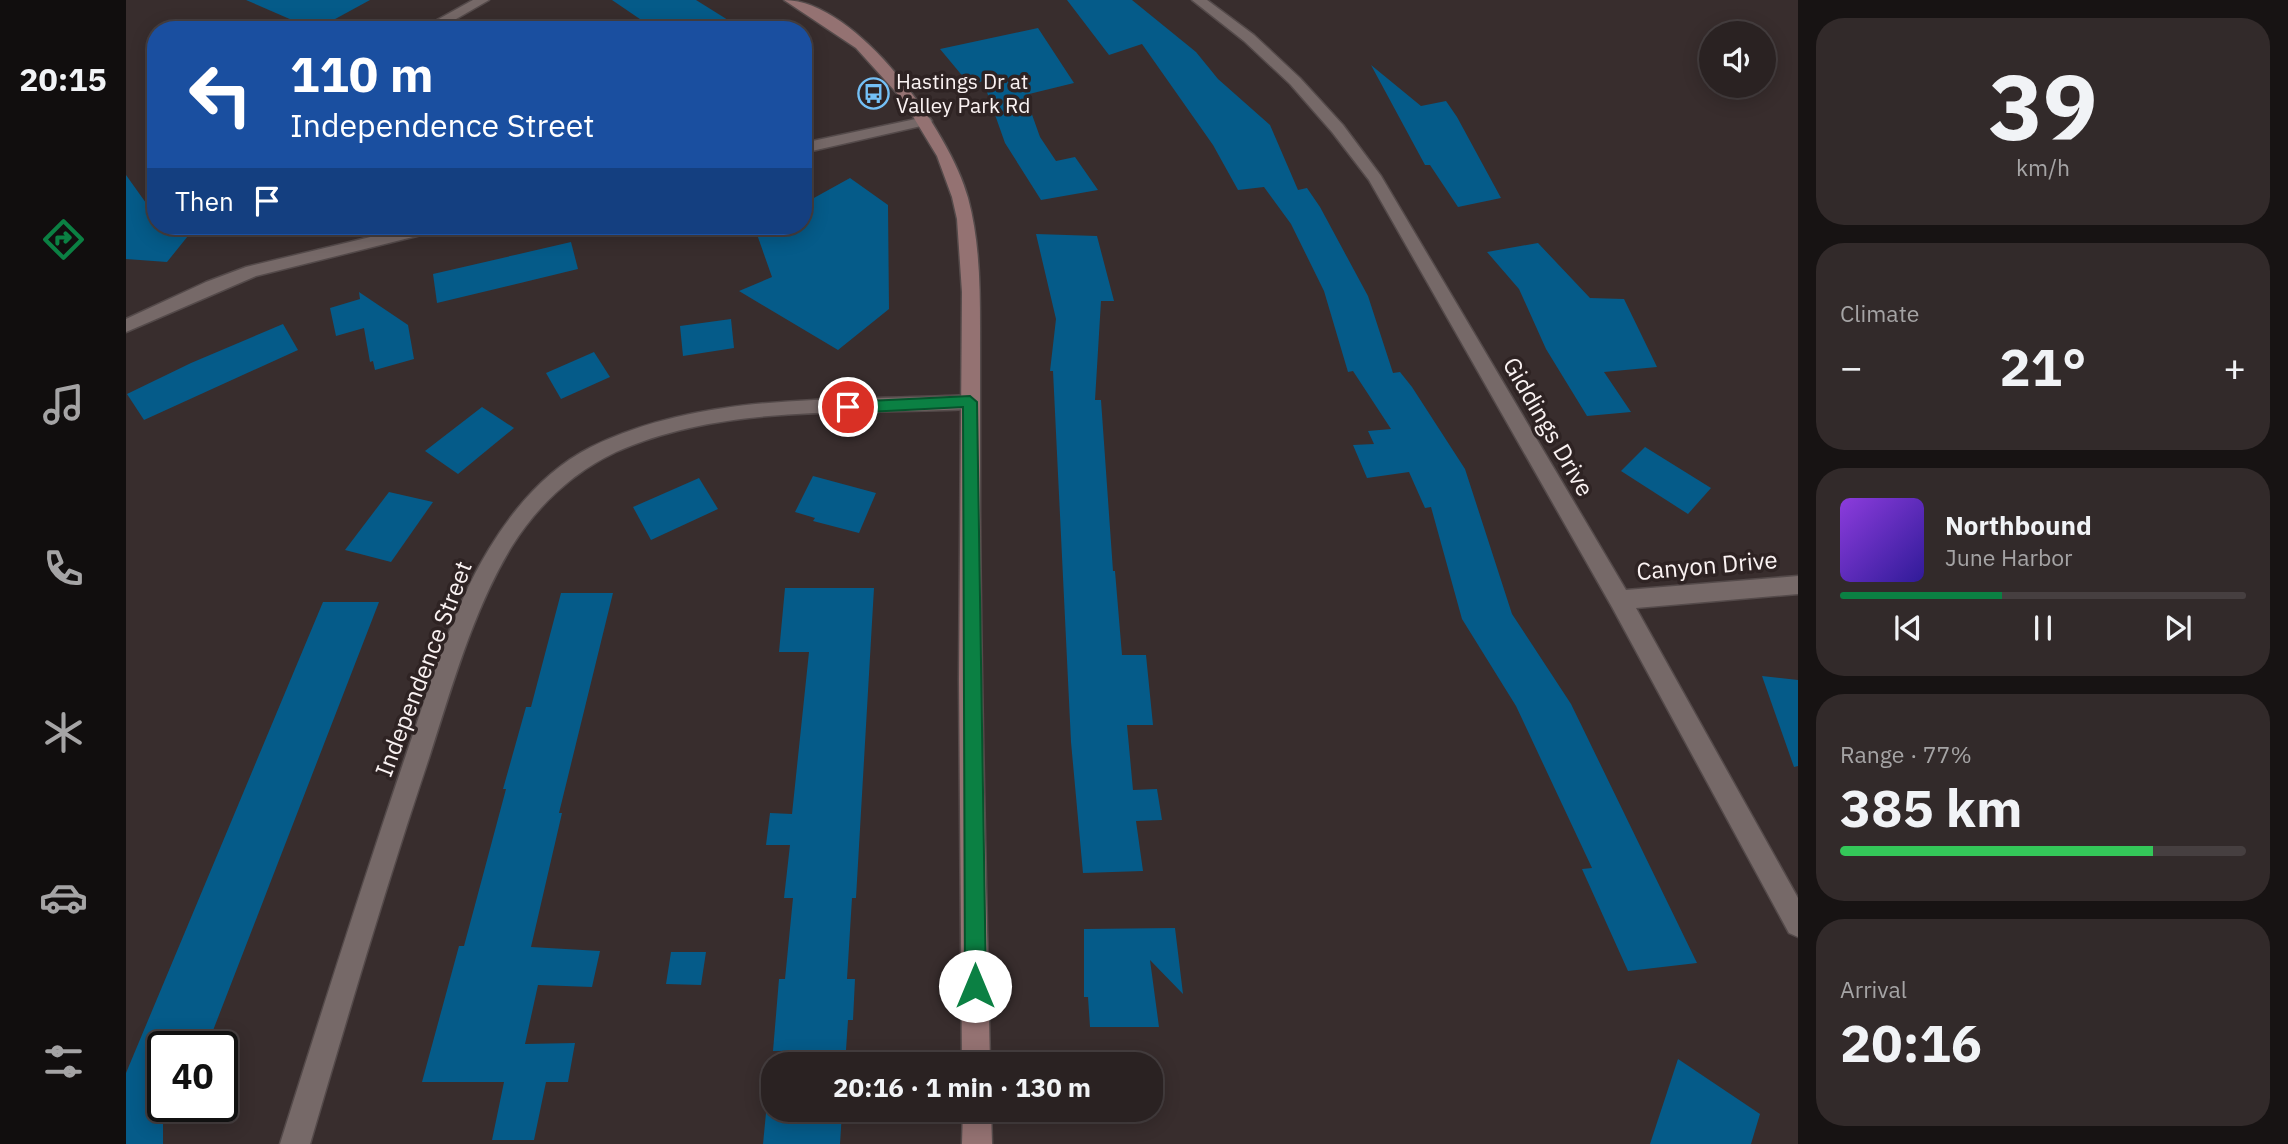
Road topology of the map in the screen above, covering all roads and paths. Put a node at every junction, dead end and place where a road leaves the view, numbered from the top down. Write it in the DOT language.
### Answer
graph roads {
  1 [pos="482,0"];
  2 [pos="790,0"];
  3 [pos="1198,0"];
  4 [pos="443,21"];
  5 [pos="925,121"];
  6 [pos="812,146"];
  7 [pos="401,235"];
  8 [pos="126,326"];
  9 [pos="970,402"];
  10 [pos="1798,585"];
  11 [pos="1620,600"];
  12 [pos="1798,924"];
  13 [pos="976,1052"];
  14 [pos="977,1122"];
  15 [pos="295,1144"];
  16 [pos="977,1144"];
  1 -- 4 [label="street"];
  2 -- 5 [label="street"];
  3 -- 11 [label="street, Giddings Drive"];
  5 -- 6 [label="street"];
  5 -- 9 [label="street"];
  7 -- 8 [label="street"];
  9 -- 13 [label="street"];
  9 -- 15 [label="street, Independence Street"];
  10 -- 11 [label="street, Canyon Drive"];
  11 -- 12 [label="street, Giddings Drive"];
  14 -- 16 [label="street"];
}
